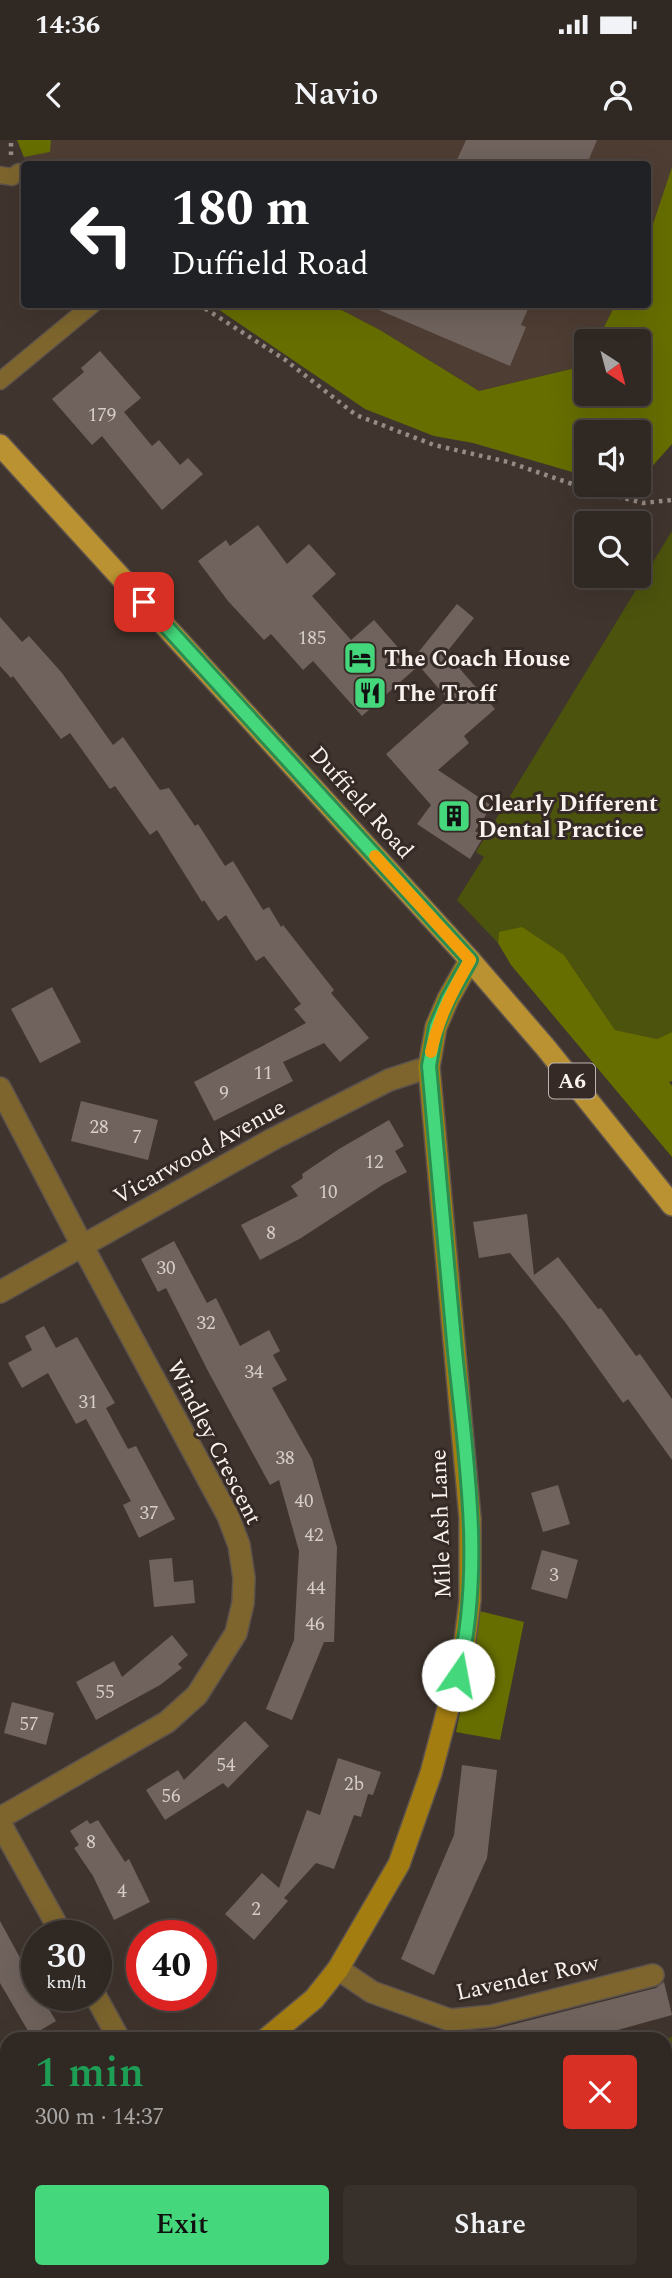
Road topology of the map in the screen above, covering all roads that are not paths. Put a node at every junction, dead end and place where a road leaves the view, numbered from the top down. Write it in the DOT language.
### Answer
graph roads {
  1 [pos="19,172"];
  2 [pos="0,175"];
  3 [pos="88,308"];
  4 [pos="0,381"];
  5 [pos="0,445"];
  6 [pos="470,960"];
  7 [pos="429,1066"];
  8 [pos="0,1088"];
  9 [pos="672,1205"];
  10 [pos="83,1247"];
  11 [pos="0,1292"];
  12 [pos="0,1818"];
  13 [pos="0,1823"];
  14 [pos="53,1920"];
  15 [pos="338,1969"];
  16 [pos="653,1975"];
  17 [pos="104,2011"];
  18 [pos="115,2032"];
  19 [pos="274,2032"];
  1 -- 2 [label="lane"];
  3 -- 4 [label="lane"];
  5 -- 6 [label="main road, Duffield Road / A6"];
  6 -- 7 [label="street, Mile Ash Lane"];
  6 -- 9 [label="main road, Duffield Road / A6"];
  7 -- 10 [label="street, Vicarwood Avenue"];
  7 -- 15 [label="street, Mile Ash Lane"];
  8 -- 10 [label="street, Windley Crescent"];
  10 -- 11 [label="street, Vicarwood Avenue"];
  10 -- 12 [label="street, Windley Crescent"];
  13 -- 14 [label="street"];
  15 -- 16 [label="street, Lavender Row"];
  15 -- 19 [label="street, Mile Ash Lane"];
  17 -- 18 [label="street"];
}
